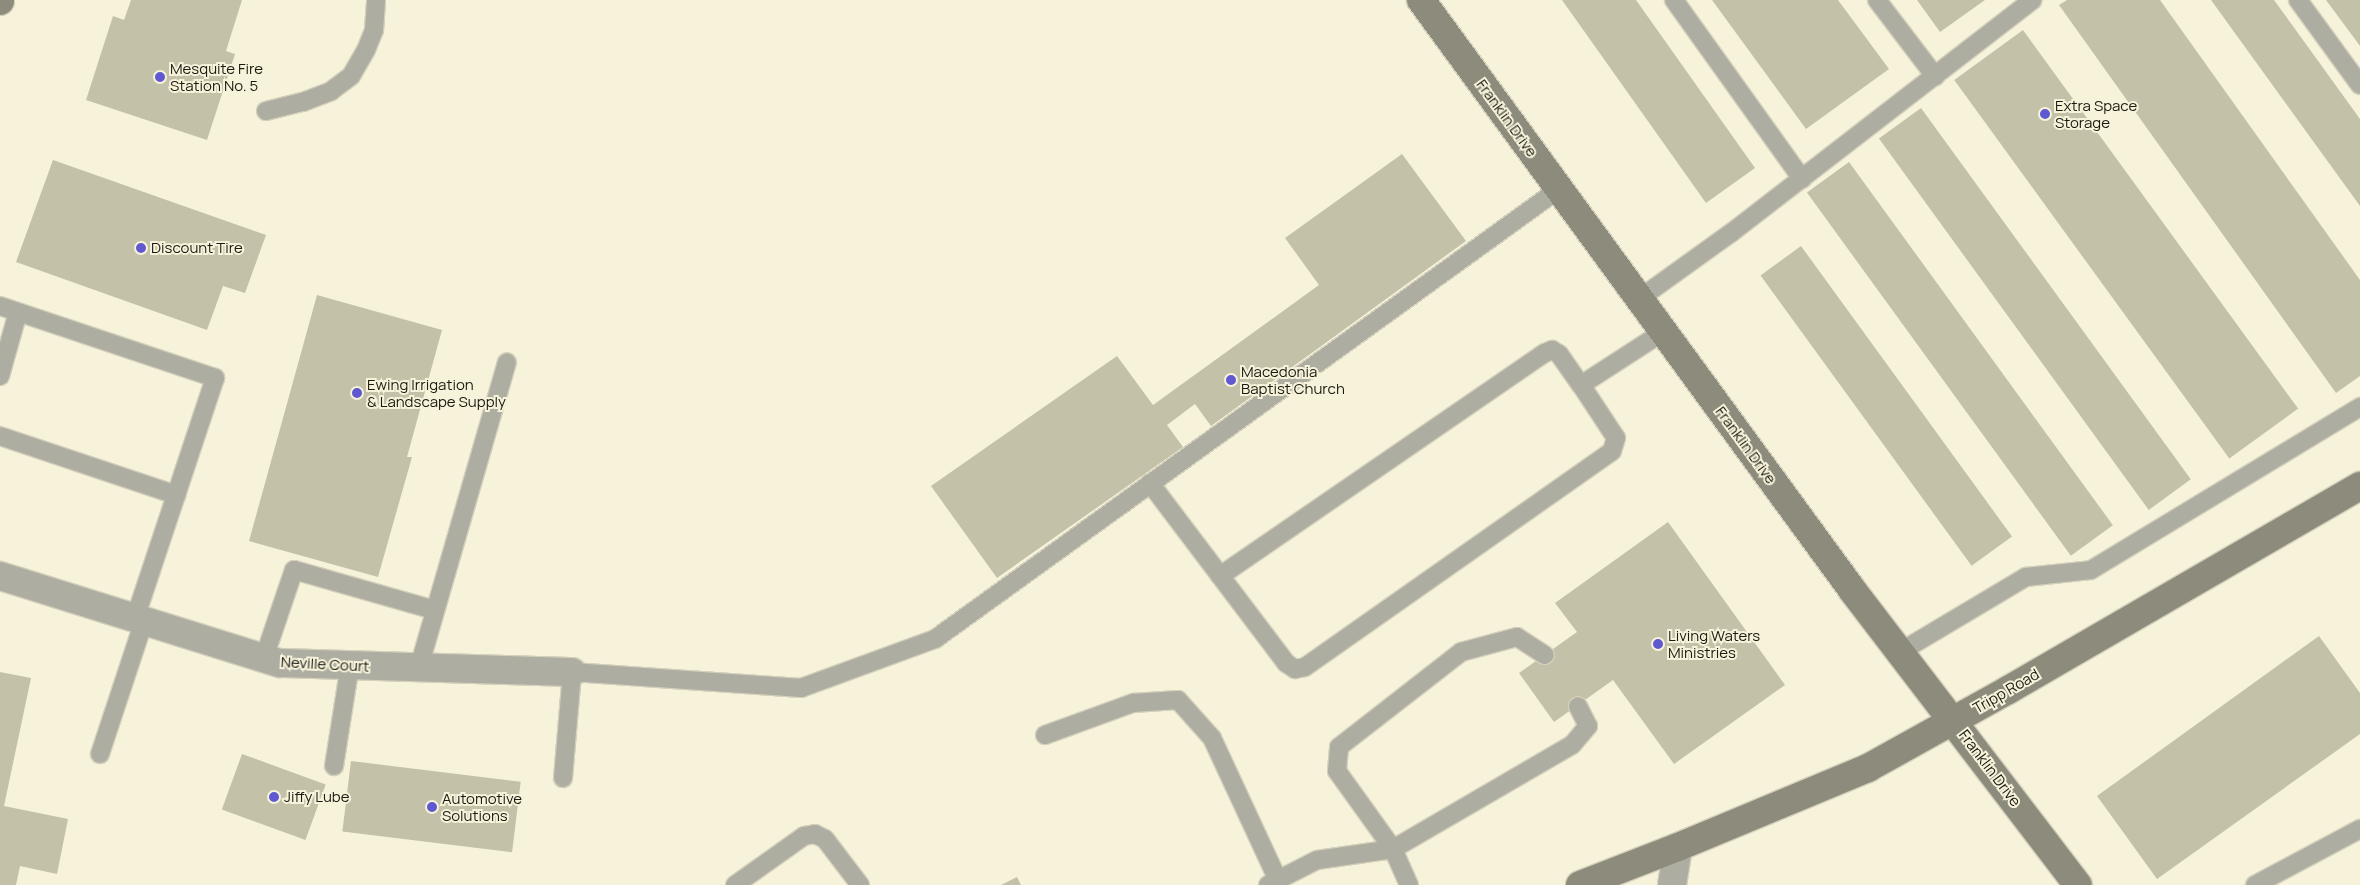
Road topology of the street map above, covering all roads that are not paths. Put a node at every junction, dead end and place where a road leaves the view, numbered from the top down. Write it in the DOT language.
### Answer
graph roads {
  1 [pos="376,0"];
  2 [pos="1420,0"];
  3 [pos="1674,0"];
  4 [pos="1878,0"];
  5 [pos="2033,0"];
  6 [pos="2298,0"];
  7 [pos="1935,76"];
  8 [pos="2360,86"];
  9 [pos="266,111"];
  10 [pos="1802,178"];
  11 [pos="1559,189"];
  12 [pos="1639,299"];
  13 [pos="0,306"];
  14 [pos="18,312"];
  15 [pos="1663,332"];
  16 [pos="508,362"];
  17 [pos="0,376"];
  18 [pos="1581,384"];
  19 [pos="2360,406"];
  20 [pos="0,436"];
  21 [pos="1150,483"];
  22 [pos="2360,486"];
  23 [pos="176,495"];
  24 [pos="0,576"];
  25 [pos="1220,576"];
  26 [pos="434,610"];
  27 [pos="139,619"];
  28 [pos="1900,652"];
  29 [pos="1545,655"];
  30 [pos="264,658"];
  31 [pos="350,665"];
  32 [pos="419,667"];
  33 [pos="572,672"];
  34 [pos="1578,706"];
  35 [pos="1953,720"];
  36 [pos="1045,734"];
  37 [pos="100,754"];
  38 [pos="334,766"];
  39 [pos="563,778"];
  40 [pos="2360,829"];
  41 [pos="1678,847"];
  42 [pos="1393,849"];
  43 [pos="1273,882"];
  44 [pos="735,885"];
  45 [pos="860,885"];
  46 [pos="1409,885"];
  47 [pos="1580,885"];
  48 [pos="1672,885"];
  49 [pos="2078,885"];
  50 [pos="2255,885"];
  1 -- 9 [label="lane"];
  2 -- 11 [label="street, Franklin Drive"];
  3 -- 10 [label="lane"];
  4 -- 7 [label="lane"];
  5 -- 7 [label="lane"];
  6 -- 8 [label="lane"];
  7 -- 10 [label="lane"];
  10 -- 12 [label="lane"];
  11 -- 12 [label="street, Franklin Drive"];
  11 -- 21 [label="lane"];
  12 -- 15 [label="street, Franklin Drive"];
  13 -- 14 [label="lane"];
  14 -- 17 [label="lane"];
  14 -- 23 [label="lane"];
  15 -- 18 [label="lane"];
  15 -- 28 [label="street, Franklin Drive"];
  16 -- 26 [label="lane"];
  18 -- 25 [label="lane"];
  18 -- 25 [label="lane"];
  19 -- 28 [label="lane"];
  20 -- 23 [label="lane"];
  21 -- 25 [label="lane"];
  21 -- 33 [label="lane"];
  22 -- 35 [label="street, Tripp Road"];
  23 -- 27 [label="lane"];
  24 -- 27 [label="street, Neville Court"];
  26 -- 30 [label="lane"];
  26 -- 32 [label="lane"];
  27 -- 30 [label="street, Neville Court"];
  27 -- 37 [label="lane"];
  28 -- 35 [label="street, Franklin Drive"];
  29 -- 42 [label="lane"];
  30 -- 31 [label="street, Neville Court"];
  31 -- 32 [label="street, Neville Court"];
  31 -- 38 [label="lane"];
  32 -- 33 [label="street, Neville Court"];
  33 -- 39 [label="lane"];
  34 -- 42 [label="lane"];
  35 -- 41 [label="street, Tripp Road"];
  35 -- 49 [label="street, Franklin Drive"];
  36 -- 43 [label="lane"];
  40 -- 50 [label="lane"];
  41 -- 47 [label="street, Tripp Road"];
  41 -- 48 [label="street"];
  42 -- 43 [label="lane"];
  42 -- 46 [label="lane"];
  44 -- 45 [label="lane"];
}
